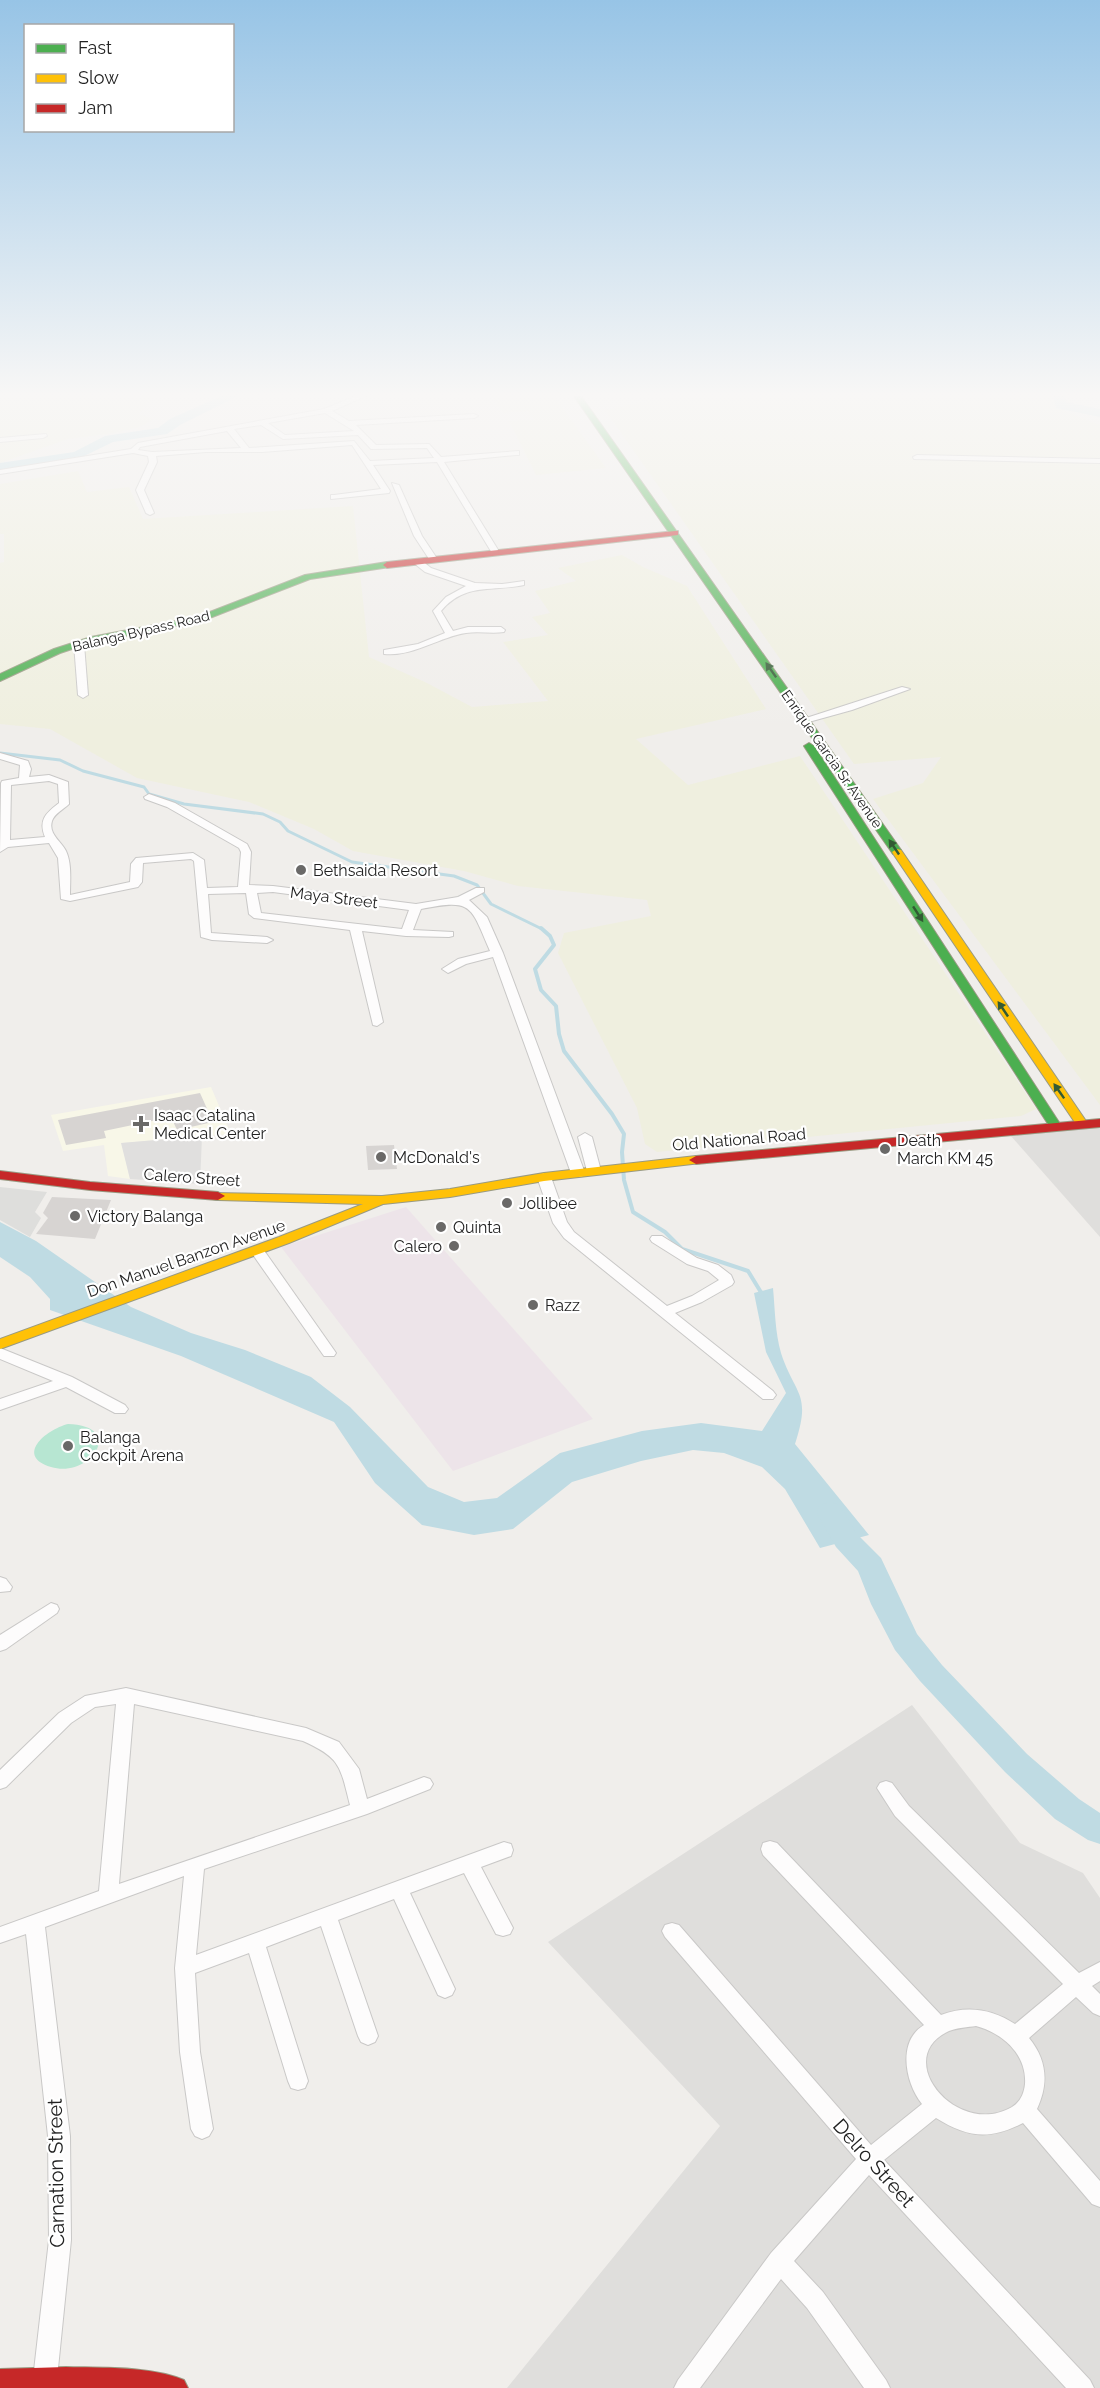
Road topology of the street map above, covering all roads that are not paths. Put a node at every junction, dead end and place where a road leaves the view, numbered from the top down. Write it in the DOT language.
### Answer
graph roads {
  1 [pos="148,507"];
  2 [pos="405,507"];
  3 [pos="469,507"];
  4 [pos="650,507"];
  5 [pos="150,513"];
  6 [pos="668,533"];
  7 [pos="496,553"];
  8 [pos="434,560"];
  9 [pos="418,562"];
  10 [pos="521,583"];
  11 [pos="474,586"];
  12 [pos="501,630"];
  13 [pos="450,634"];
  14 [pos="79,644"];
  15 [pos="387,652"];
  16 [pos="0,678"];
  17 [pos="905,689"];
  18 [pos="83,695"];
  19 [pos="805,720"];
  20 [pos="818,749"];
  21 [pos="0,756"];
  22 [pos="24,779"];
  23 [pos="150,796"];
  24 [pos="51,840"];
  25 [pos="2,846"];
  26 [pos="247,889"];
  27 [pos="480,890"];
  28 [pos="202,891"];
  29 [pos="460,900"];
  30 [pos="417,907"];
  31 [pos="354,927"];
  32 [pos="406,933"];
  33 [pos="449,934"];
  34 [pos="267,940"];
  35 [pos="497,953"];
  36 [pos="448,969"];
  37 [pos="377,1022"];
  38 [pos="1100,1123"];
  39 [pos="1082,1124"];
  40 [pos="1056,1127"];
  41 [pos="585,1137"];
  42 [pos="594,1171"];
  43 [pos="578,1173"];
  44 [pos="0,1175"];
  45 [pos="544,1177"];
  46 [pos="382,1200"];
  47 [pos="657,1239"];
  48 [pos="258,1252"];
  49 [pos="665,1312"];
  50 [pos="0,1344"];
  51 [pos="0,1353"];
  52 [pos="329,1353"];
  53 [pos="67,1381"];
  54 [pos="768,1395"];
  55 [pos="0,1405"];
  56 [pos="120,1409"];
  57 [pos="51,1609"];
  58 [pos="0,1644"];
  59 [pos="126,1695"];
  60 [pos="0,1782"];
  61 [pos="424,1784"];
  62 [pos="886,1788"];
  63 [pos="360,1809"];
  64 [pos="770,1849"];
  65 [pos="504,1850"];
  66 [pos="469,1863"];
  67 [pos="195,1864"];
  68 [pos="399,1890"];
  69 [pos="108,1896"];
  70 [pos="327,1916"];
  71 [pos="35,1923"];
  72 [pos="503,1928"];
  73 [pos="672,1931"];
  74 [pos="0,1935"];
  75 [pos="255,1942"];
  76 [pos="185,1968"];
  77 [pos="1100,1971"];
  78 [pos="1076,1985"];
  79 [pos="445,1989"];
  80 [pos="1100,2007"];
  81 [pos="937,2024"];
  82 [pos="368,2036"];
  83 [pos="1016,2036"];
  84 [pos="298,2081"];
  85 [pos="935,2106"];
  86 [pos="1025,2110"];
  87 [pos="202,2129"];
  88 [pos="870,2160"];
  89 [pos="1100,2196"];
  90 [pos="780,2261"];
  91 [pos="0,2380"];
  92 [pos="45,2383"];
  93 [pos="176,2388"];
  94 [pos="686,2388"];
  95 [pos="878,2388"];
  96 [pos="1082,2388"];
  1 -- 5 [label="street"];
  2 -- 8 [label="street"];
  3 -- 7 [label="street"];
  4 -- 6 [label="main road, Enrique Garcia Sr. Avenue"];
  6 -- 7 [label="main road, Balanga Bypass Road"];
  19 -- 6 [label="main road, Enrique Garcia Sr. Avenue, one-way"];
  6 -- 20 [label="main road, Enrique Garcia Sr. Avenue"];
  7 -- 8 [label="main road, Balanga Bypass Road"];
  8 -- 9 [label="main road, Balanga Bypass Road"];
  9 -- 11 [label="street"];
  9 -- 14 [label="main road, Balanga Bypass Road"];
  10 -- 11 [label="street"];
  11 -- 13 [label="street"];
  12 -- 13 [label="street"];
  13 -- 15 [label="street"];
  14 -- 16 [label="main road, Balanga Bypass Road"];
  14 -- 18 [label="street"];
  17 -- 19 [label="street"];
  19 -- 20 [label="main road, Enrique Garcia Sr. Avenue"];
  39 -- 20 [label="main road, Enrique Garcia Sr. Avenue, one-way"];
  20 -- 40 [label="main road, Enrique Garcia Sr. Avenue, one-way"];
  21 -- 22 [label="street"];
  22 -- 24 [label="street"];
  22 -- 25 [label="street"];
  23 -- 26 [label="street"];
  24 -- 25 [label="street"];
  24 -- 28 [label="street"];
  26 -- 28 [label="street, Maya Street"];
  26 -- 30 [label="street, Maya Street"];
  26 -- 31 [label="street"];
  27 -- 29 [label="street"];
  28 -- 34 [label="street"];
  29 -- 30 [label="street"];
  29 -- 35 [label="street"];
  30 -- 32 [label="street"];
  31 -- 32 [label="street"];
  31 -- 37 [label="street"];
  32 -- 33 [label="street"];
  35 -- 36 [label="street"];
  35 -- 43 [label="street"];
  38 -- 39 [label="main road, Old National Road"];
  39 -- 40 [label="main road, Old National Road"];
  40 -- 42 [label="main road, Old National Road"];
  41 -- 42 [label="street"];
  42 -- 43 [label="main road, Old National Road"];
  43 -- 45 [label="main road, Old National Road"];
  44 -- 46 [label="main road, Calero Street"];
  45 -- 46 [label="main road, Old National Road"];
  45 -- 49 [label="street"];
  46 -- 48 [label="main road, Don Manuel Banzon Avenue"];
  47 -- 49 [label="street"];
  48 -- 50 [label="main road, Don Manuel Banzon Avenue"];
  48 -- 52 [label="street"];
  49 -- 54 [label="street"];
  51 -- 53 [label="street"];
  53 -- 55 [label="street"];
  53 -- 56 [label="street"];
  57 -- 58 [label="street"];
  59 -- 60 [label="street"];
  59 -- 63 [label="street"];
  59 -- 69 [label="street"];
  61 -- 63 [label="street"];
  62 -- 78 [label="street"];
  63 -- 67 [label="street"];
  64 -- 81 [label="street"];
  65 -- 66 [label="street"];
  66 -- 68 [label="street"];
  66 -- 72 [label="street"];
  67 -- 69 [label="street"];
  67 -- 76 [label="street"];
  68 -- 70 [label="street"];
  68 -- 79 [label="street"];
  69 -- 71 [label="street"];
  70 -- 75 [label="street"];
  70 -- 82 [label="street"];
  71 -- 74 [label="street"];
  71 -- 92 [label="street, Carnation Street"];
  73 -- 88 [label="street, Delro Street"];
  75 -- 76 [label="street"];
  75 -- 84 [label="street"];
  76 -- 87 [label="street"];
  77 -- 78 [label="street"];
  78 -- 80 [label="street"];
  78 -- 83 [label="street"];
  81 -- 83 [label="street"];
  81 -- 85 [label="street"];
  83 -- 86 [label="street"];
  85 -- 86 [label="street"];
  85 -- 88 [label="street"];
  86 -- 89 [label="street"];
  88 -- 90 [label="street"];
  88 -- 96 [label="street, Delro Street"];
  90 -- 94 [label="street"];
  90 -- 95 [label="street"];
  91 -- 92 [label="main road"];
  92 -- 93 [label="main road"];
}
